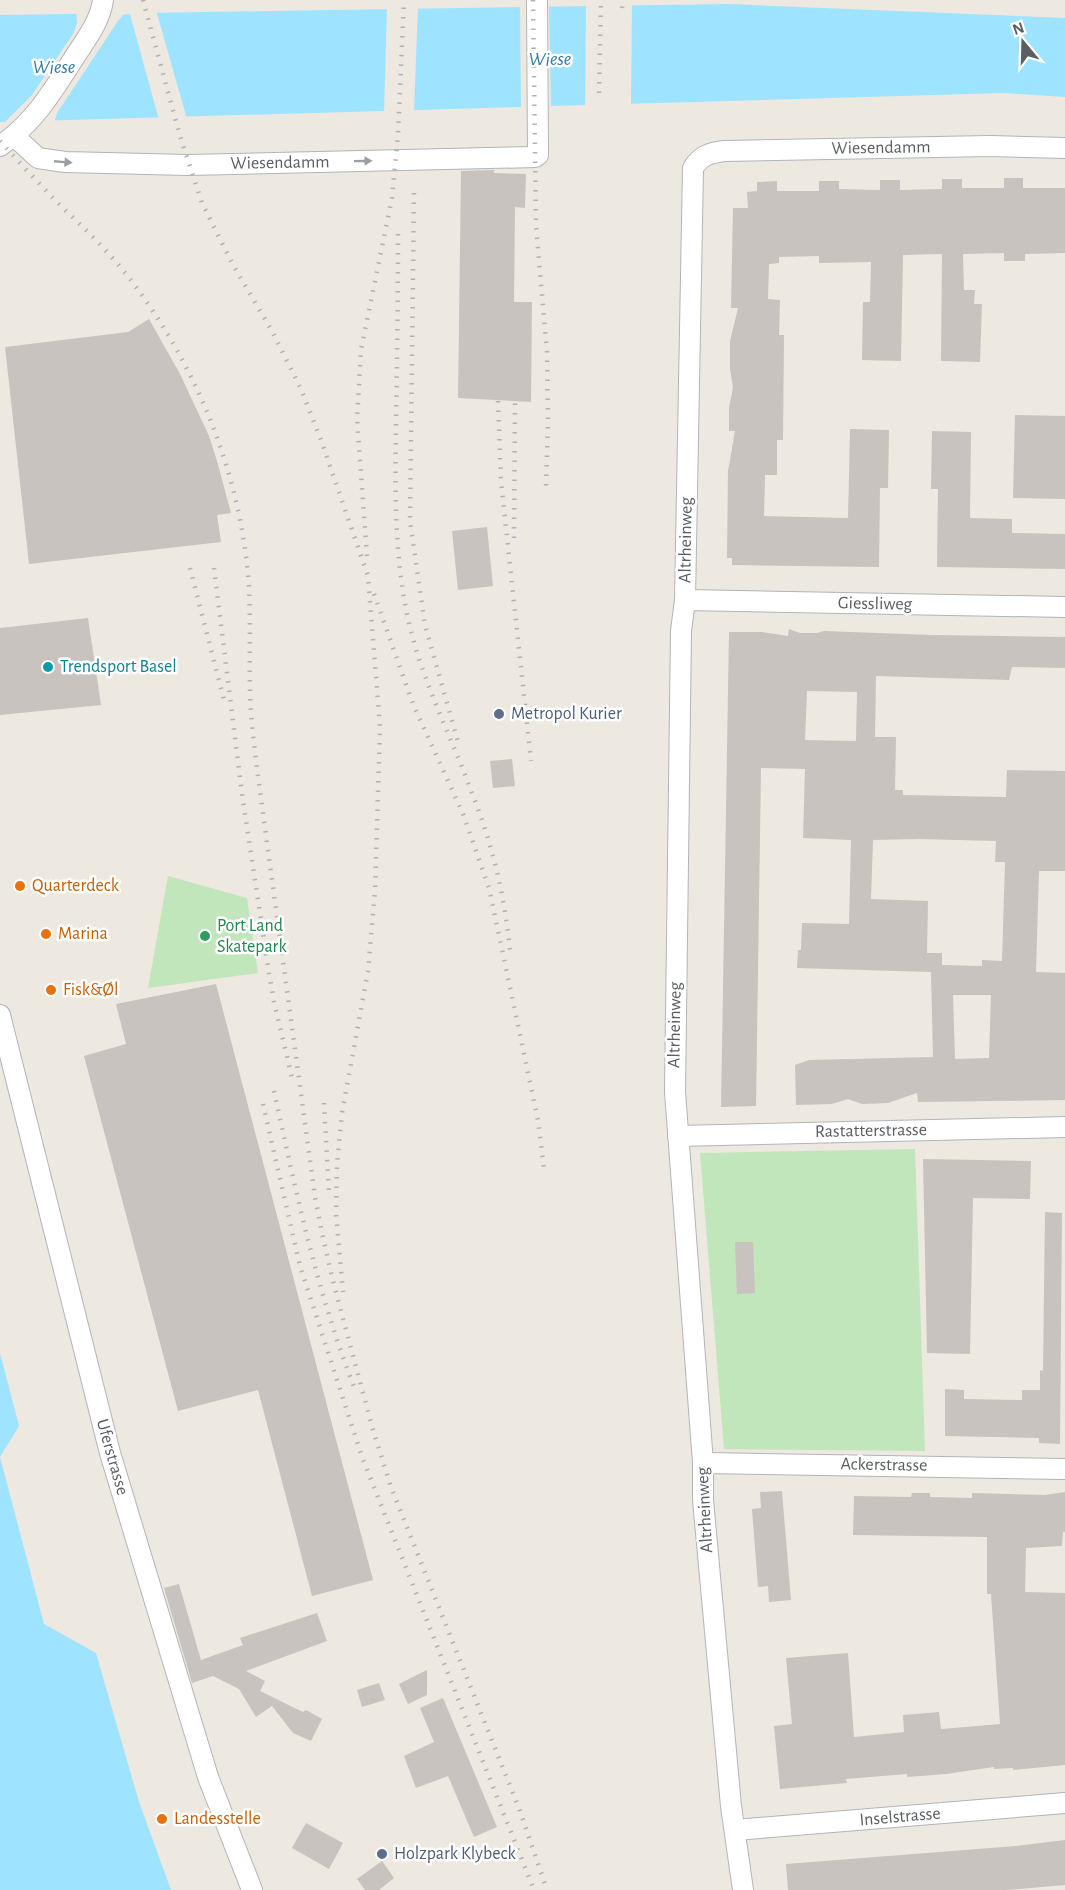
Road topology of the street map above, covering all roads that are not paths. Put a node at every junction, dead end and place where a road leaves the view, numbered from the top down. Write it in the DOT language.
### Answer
graph roads {
  1 [pos="103,0"];
  2 [pos="537,0"];
  3 [pos="13,136"];
  4 [pos="1065,148"];
  5 [pos="698,159"];
  6 [pos="685,600"];
  7 [pos="1065,607"];
  8 [pos="0,1015"];
  9 [pos="1065,1127"];
  10 [pos="678,1136"];
  11 [pos="703,1463"];
  12 [pos="1065,1469"];
  13 [pos="1065,1803"];
  14 [pos="735,1830"];
  15 [pos="252,1890"];
  16 [pos="743,1890"];
  1 -- 3 [label="street"];
  3 -- 2 [label="street, Wiesendamm, one-way"];
  4 -- 5 [label="street, Wiesendamm"];
  5 -- 6 [label="street, Altrheinweg"];
  6 -- 7 [label="street, Giessliweg"];
  6 -- 10 [label="street, Altrheinweg"];
  8 -- 15 [label="street, Uferstrasse"];
  9 -- 10 [label="street, Rastatterstrasse"];
  10 -- 11 [label="street, Altrheinweg"];
  11 -- 12 [label="street, Ackerstrasse"];
  11 -- 14 [label="street, Altrheinweg"];
  13 -- 14 [label="street, Inselstrasse"];
  14 -- 16 [label="street, Altrheinweg"];
}
